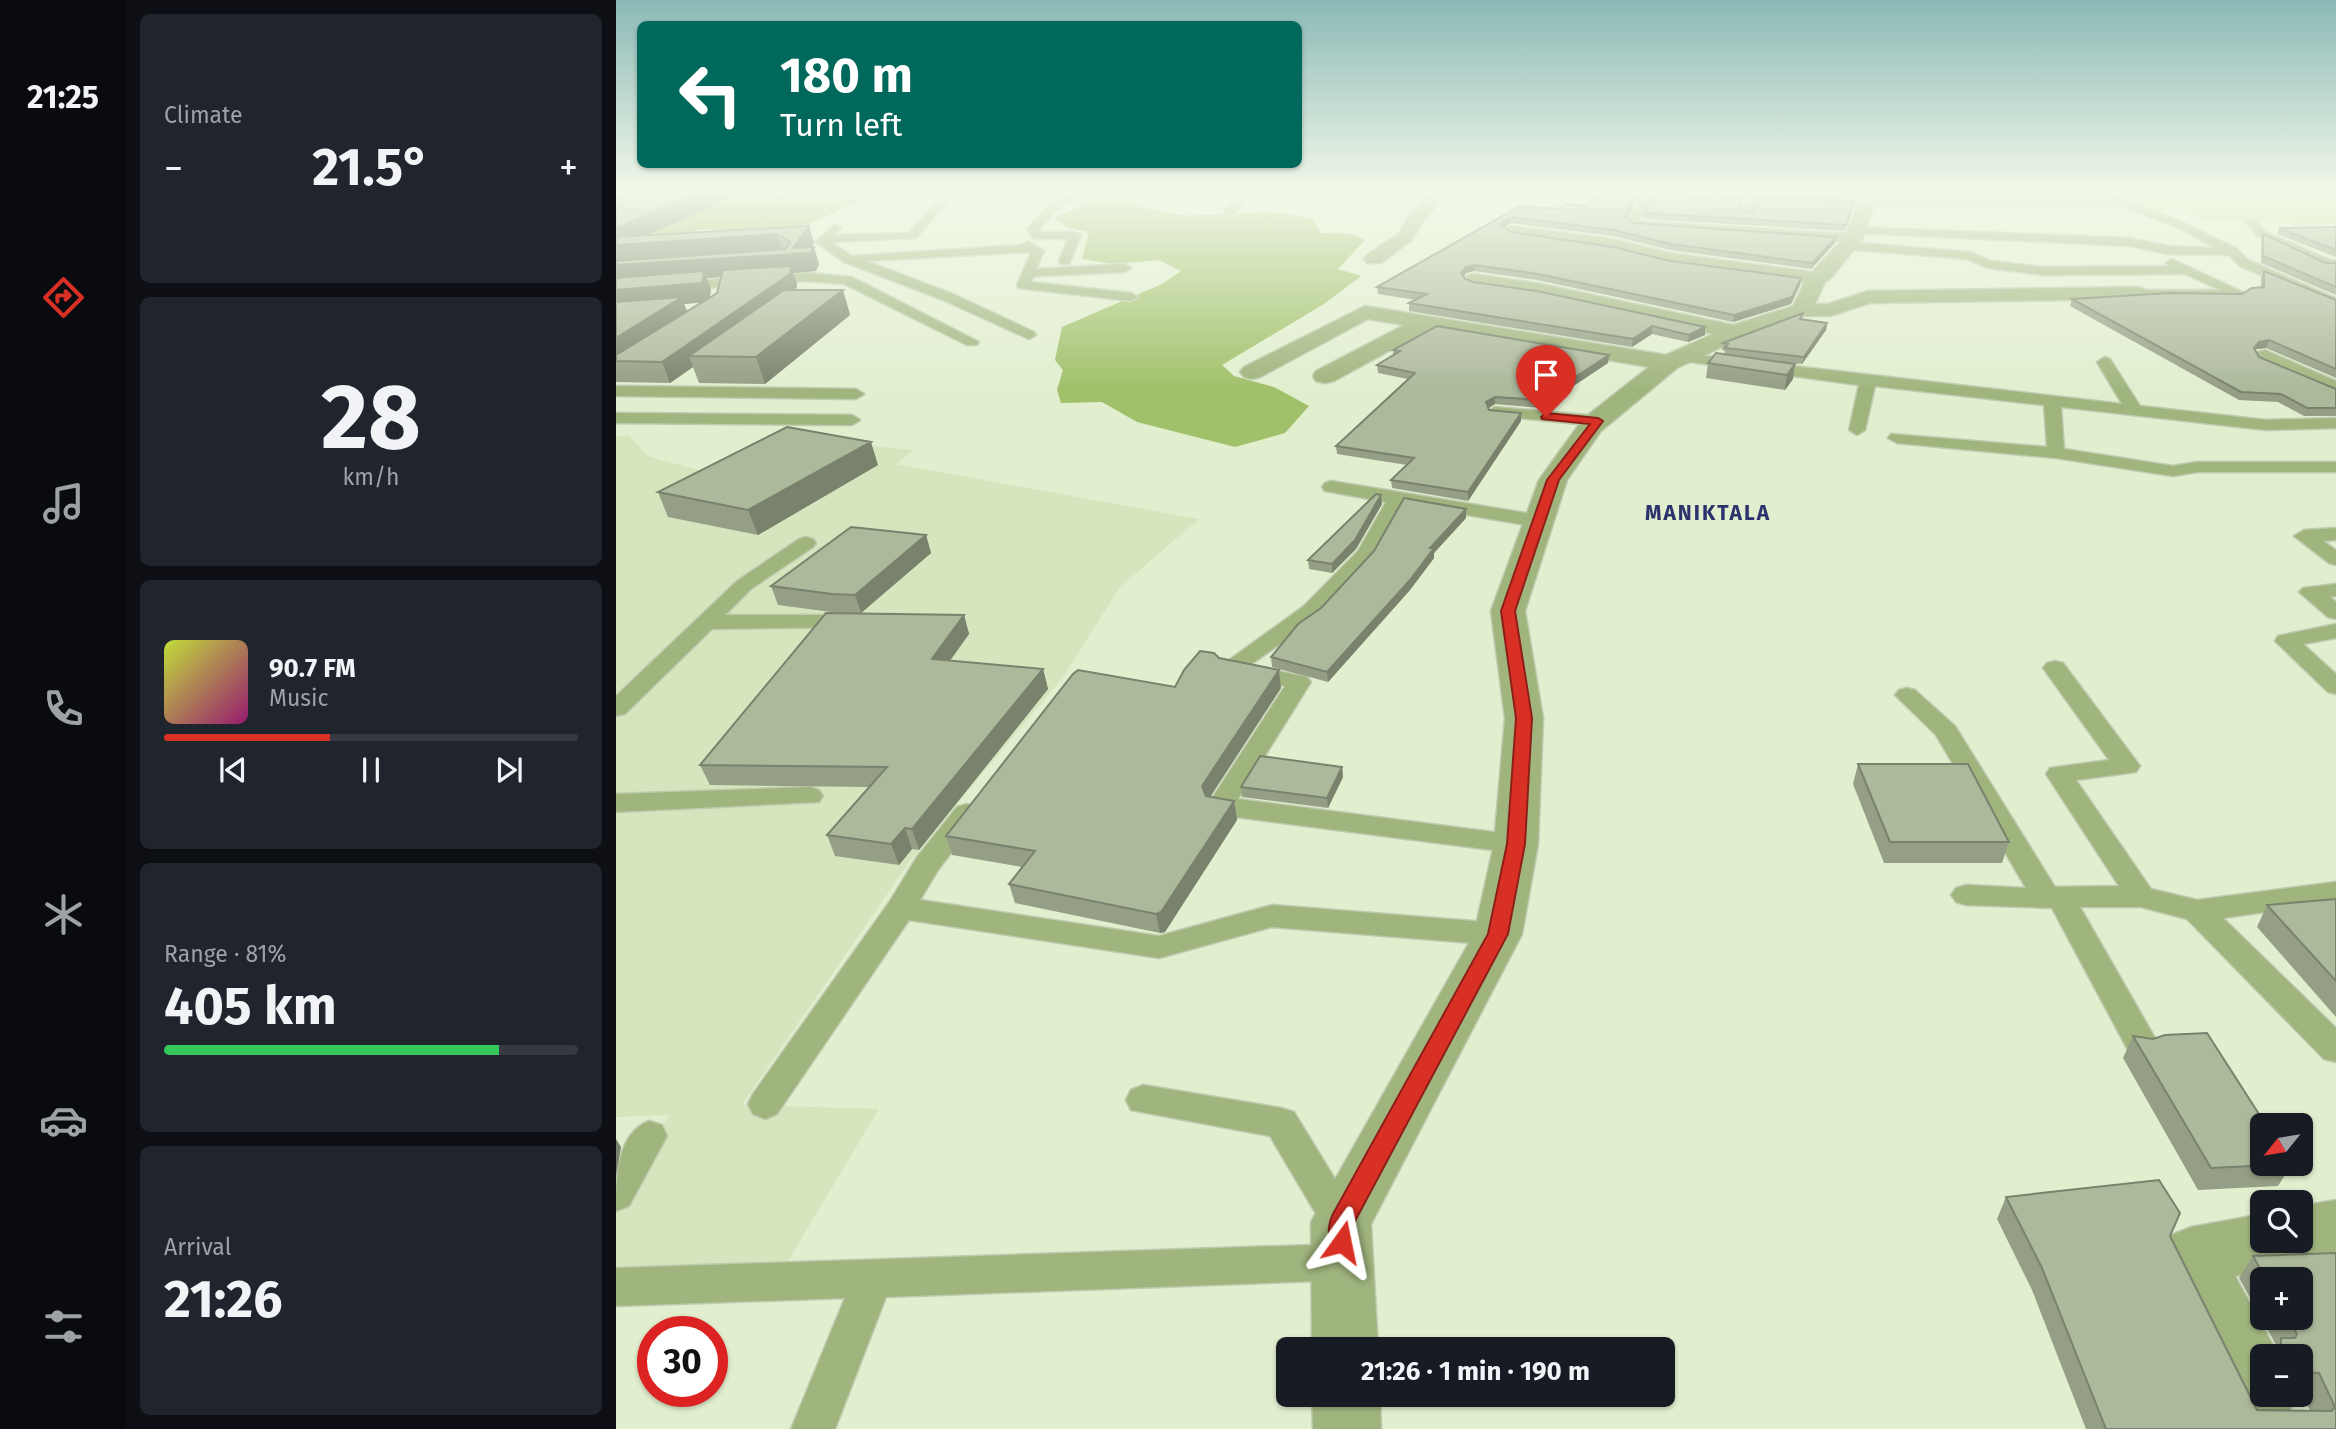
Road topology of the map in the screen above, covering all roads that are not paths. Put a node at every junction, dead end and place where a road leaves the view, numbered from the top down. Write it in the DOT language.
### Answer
graph roads {
  1 [pos="844,257"];
  2 [pos="889,257"];
  3 [pos="1036,257"];
  4 [pos="1067,257"];
  5 [pos="1378,257"];
  6 [pos="1661,257"];
  7 [pos="1834,257"];
  8 [pos="1971,257"];
  9 [pos="2158,257"];
  10 [pos="2238,257"];
  11 [pos="2312,257"];
  12 [pos="848,259"];
  13 [pos="783,260"];
  14 [pos="1374,260"];
  15 [pos="1065,261"];
  16 [pos="2336,264"];
  17 [pos="1125,268"];
  18 [pos="2184,270"];
  19 [pos="616,271"];
  20 [pos="1028,274"];
  21 [pos="807,277"];
  22 [pos="1474,280"];
  23 [pos="616,290"];
  24 [pos="2138,293"];
  25 [pos="1809,295"];
  26 [pos="804,296"];
  27 [pos="1130,297"];
  28 [pos="2336,303"];
  29 [pos="1424,323"];
  30 [pos="1734,332"];
  31 [pos="1029,335"];
  32 [pos="972,342"];
  33 [pos="2265,357"];
  34 [pos="1675,360"];
  35 [pos="2105,362"];
  36 [pos="1252,372"];
  37 [pos="694,376"];
  38 [pos="1325,376"];
  39 [pos="1868,381"];
  40 [pos="2336,390"];
  41 [pos="616,391"];
  42 [pos="672,392"];
  43 [pos="856,394"];
  44 [pos="2052,401"];
  45 [pos="2134,410"];
  46 [pos="1495,412"];
  47 [pos="616,418"];
  48 [pos="852,420"];
  49 [pos="1598,421"];
  50 [pos="2336,424"];
  51 [pos="1857,430"];
  52 [pos="1897,438"];
  53 [pos="2056,453"];
  54 [pos="2336,467"];
  55 [pos="1331,487"];
  56 [pos="1397,498"];
  57 [pos="1538,521"];
  58 [pos="2336,534"];
  59 [pos="806,543"];
  60 [pos="2336,559"];
  61 [pos="2336,590"];
  62 [pos="2336,612"];
  63 [pos="704,622"];
  64 [pos="868,622"];
  65 [pos="2336,631"];
  66 [pos="2055,668"];
  67 [pos="2336,687"];
  68 [pos="1907,695"];
  69 [pos="616,709"];
  70 [pos="985,790"];
  71 [pos="810,796"];
  72 [pos="616,803"];
  73 [pos="1516,844"];
  74 [pos="2336,892"];
  75 [pos="1966,895"];
  76 [pos="2141,897"];
  77 [pos="2054,898"];
  78 [pos="901,908"];
  79 [pos="2197,911"];
  80 [pos="1498,934"];
  81 [pos="2142,1045"];
  82 [pos="2336,1049"];
  83 [pos="1143,1100"];
  84 [pos="765,1104"];
  85 [pos="649,1136"];
  86 [pos="616,1194"];
  87 [pos="1341,1222"];
  88 [pos="2336,1228"];
  89 [pos="2313,1232"];
  90 [pos="2250,1245"];
  91 [pos="1343,1262"];
  92 [pos="873,1279"];
  93 [pos="616,1287"];
  94 [pos="1345,1337"];
  95 [pos="2250,1369"];
  96 [pos="1346,1407"];
  97 [pos="2270,1407"];
  98 [pos="813,1429"];
  99 [pos="1347,1429"];
  100 [pos="2281,1429"];
  1 -- 12 [label="lane"];
  2 -- 12 [label="lane"];
  3 -- 20 [label="lane"];
  4 -- 15 [label="lane"];
  5 -- 14 [label="street"];
  6 -- 25 [label="street"];
  7 -- 25 [label="street"];
  8 -- 18 [label="lane"];
  9 -- 18 [label="lane"];
  10 -- 28 [label="lane"];
  11 -- 16 [label="lane"];
  12 -- 31 [label="lane"];
  13 -- 19 [label="street"];
  17 -- 20 [label="lane"];
  18 -- 24 [label="lane"];
  20 -- 27 [label="lane"];
  21 -- 23 [label="lane"];
  21 -- 26 [label="lane"];
  21 -- 32 [label="lane"];
  22 -- 30 [label="street"];
  24 -- 25 [label="street"];
  25 -- 30 [label="street"];
  29 -- 34 [label="street"];
  29 -- 36 [label="street"];
  29 -- 38 [label="street"];
  30 -- 34 [label="street"];
  33 -- 40 [label="street"];
  34 -- 39 [label="lane"];
  34 -- 49 [label="street"];
  35 -- 45 [label="lane"];
  37 -- 42 [label="lane"];
  39 -- 44 [label="lane"];
  39 -- 51 [label="lane"];
  41 -- 42 [label="lane"];
  42 -- 43 [label="lane"];
  44 -- 45 [label="lane"];
  44 -- 53 [label="lane"];
  45 -- 50 [label="lane"];
  46 -- 49 [label="lane"];
  47 -- 48 [label="lane"];
  49 -- 57 [label="street"];
  52 -- 53 [label="lane"];
  53 -- 54 [label="lane"];
  55 -- 56 [label="lane"];
  56 -- 57 [label="lane"];
  56 -- 73 [label="lane"];
  57 -- 73 [label="street"];
  58 -- 60 [label="lane"];
  59 -- 63 [label="lane"];
  61 -- 62 [label="lane"];
  63 -- 64 [label="lane"];
  63 -- 69 [label="lane"];
  65 -- 67 [label="lane"];
  66 -- 76 [label="lane"];
  68 -- 77 [label="lane"];
  70 -- 78 [label="lane"];
  71 -- 72 [label="lane"];
  73 -- 80 [label="street"];
  74 -- 79 [label="lane"];
  75 -- 77 [label="lane"];
  76 -- 77 [label="lane"];
  76 -- 79 [label="lane"];
  77 -- 81 [label="lane"];
  78 -- 80 [label="lane"];
  78 -- 84 [label="lane"];
  79 -- 82 [label="lane"];
  80 -- 87 [label="street"];
  83 -- 87 [label="lane"];
  85 -- 86 [label="lane"];
  87 -- 91 [label="street"];
  88 -- 89 [label="street"];
  90 -- 95 [label="street"];
  91 -- 92 [label="lane"];
  91 -- 94 [label="street"];
  92 -- 93 [label="lane"];
  92 -- 98 [label="lane"];
  96 -- 99 [label="street"];
  97 -- 100 [label="street"];
}
